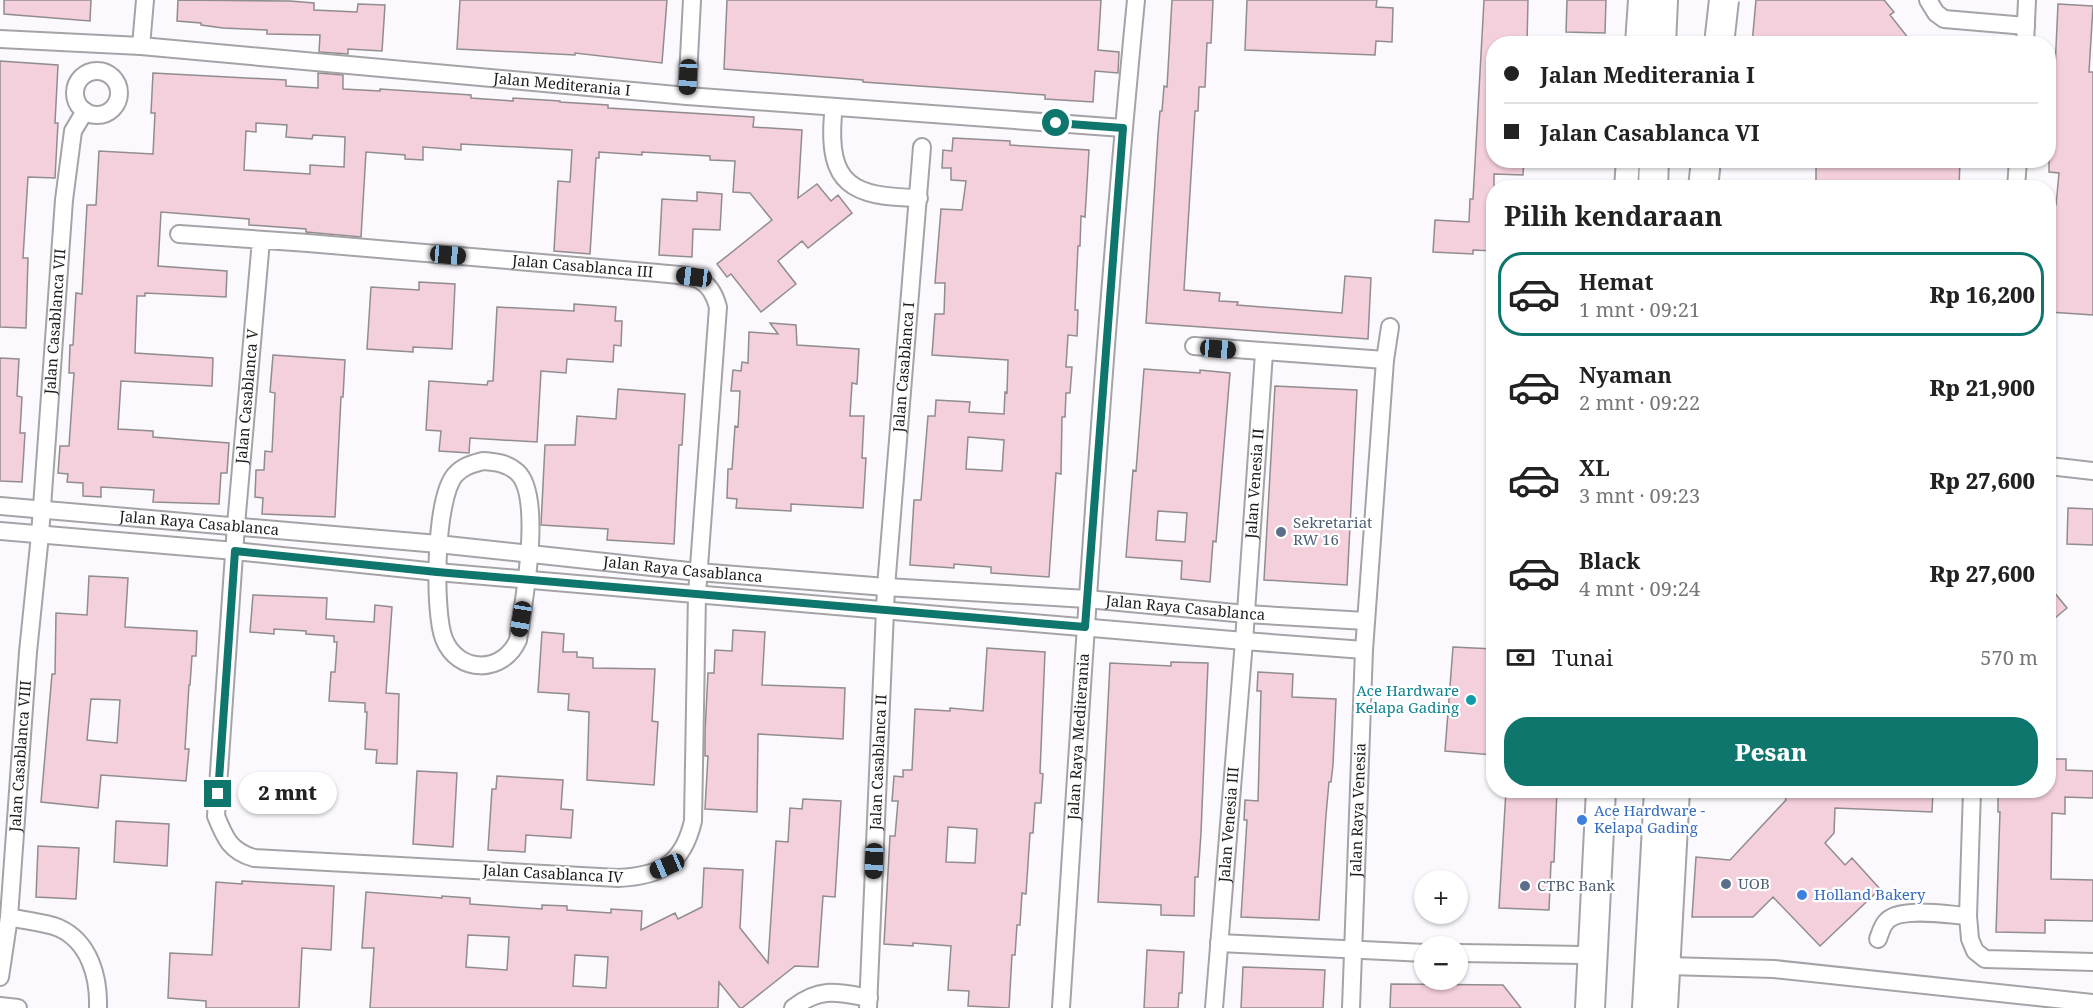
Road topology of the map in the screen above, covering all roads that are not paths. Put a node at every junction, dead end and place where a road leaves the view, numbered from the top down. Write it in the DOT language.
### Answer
graph roads {
  1 [pos="146,0"];
  2 [pos="692,0"];
  3 [pos="1136,0"];
  4 [pos="1640,0"];
  5 [pos="1663,0"];
  6 [pos="1928,0"];
  7 [pos="2027,0"];
  8 [pos="2026,26"];
  9 [pos="1638,36"];
  10 [pos="1661,36"];
  11 [pos="2025,36"];
  12 [pos="0,39"];
  13 [pos="141,46"];
  14 [pos="687,96"];
  15 [pos="85,111"];
  16 [pos="833,114"];
  17 [pos="1123,128"];
  18 [pos="922,147"];
  19 [pos="919,198"];
  20 [pos="178,234"];
  21 [pos="261,240"];
  22 [pos="1390,327"];
  23 [pos="1194,346"];
  24 [pos="1264,353"];
  25 [pos="1385,360"];
  26 [pos="2056,467"];
  27 [pos="2093,471"];
  28 [pos="0,506"];
  29 [pos="41,509"];
  30 [pos="236,525"];
  31 [pos="0,531"];
  32 [pos="40,535"];
  33 [pos="438,544"];
  34 [pos="235,551"];
  35 [pos="529,554"];
  36 [pos="437,572"];
  37 [pos="698,572"];
  38 [pos="527,578"];
  39 [pos="886,587"];
  40 [pos="697,594"];
  41 [pos="1087,599"];
  42 [pos="885,609"];
  43 [pos="1246,614"];
  44 [pos="1366,621"];
  45 [pos="1085,627"];
  46 [pos="1244,641"];
  47 [pos="1364,650"];
  48 [pos="1587,798"];
  49 [pos="1600,798"];
  50 [pos="1672,798"];
  51 [pos="1673,798"];
  52 [pos="1972,798"];
  53 [pos="216,816"];
  54 [pos="1968,916"];
  55 [pos="9,917"];
  56 [pos="1878,939"];
  57 [pos="1219,943"];
  58 [pos="1357,950"];
  59 [pos="1414,953"];
  60 [pos="1468,953"];
  61 [pos="1582,955"];
  62 [pos="2093,962"];
  63 [pos="1668,966"];
  64 [pos="0,978"];
  65 [pos="868,1003"];
  66 [pos="2093,1003"];
  67 [pos="0,1006"];
  68 [pos="18,1008"];
  69 [pos="98,1008"];
  70 [pos="793,1008"];
  71 [pos="1061,1008"];
  72 [pos="1214,1008"];
  73 [pos="1352,1008"];
  74 [pos="1582,1008"];
  75 [pos="1590,1008"];
  76 [pos="1647,1008"];
  77 [pos="1666,1008"];
  1 -- 13 [label="street"];
  2 -- 14 [label="street"];
  3 -- 17 [label="street, Jalan Raya Mediterania"];
  4 -- 9 [label="main road"];
  5 -- 10 [label="highway"];
  6 -- 8 [label="street"];
  7 -- 8 [label="street"];
  8 -- 11 [label="street"];
  12 -- 13 [label="street, Jalan Mediterania I"];
  13 -- 14 [label="street, Jalan Mediterania I"];
  14 -- 17 [label="street, Jalan Mediterania I"];
  15 -- 29 [label="street, Jalan Casablanca VII"];
  16 -- 19 [label="street"];
  17 -- 41 [label="street, Jalan Raya Mediterania"];
  18 -- 19 [label="street, Jalan Casablanca I"];
  19 -- 39 [label="street, Jalan Casablanca I"];
  20 -- 21 [label="street, Jalan Casablanca III"];
  21 -- 30 [label="street, Jalan Casablanca V"];
  21 -- 37 [label="street, Jalan Casablanca III"];
  22 -- 25 [label="street, Jalan Raya Venesia"];
  23 -- 24 [label="street"];
  24 -- 25 [label="street"];
  24 -- 43 [label="street, Jalan Venesia II"];
  25 -- 44 [label="street, Jalan Raya Venesia"];
  26 -- 27 [label="street"];
  28 -- 29 [label="street, Jalan Raya Casablanca"];
  29 -- 30 [label="street, Jalan Raya Casablanca"];
  29 -- 32 [label="street, Jalan Casablanca VII"];
  30 -- 33 [label="street, Jalan Raya Casablanca"];
  30 -- 34 [label="street, Jalan Casablanca V"];
  31 -- 32 [label="street, Jalan Raya Casablanca"];
  32 -- 34 [label="street, Jalan Raya Casablanca"];
  32 -- 55 [label="street, Jalan Casablanca VIII"];
  33 -- 35 [label="street, Jalan Raya Casablanca"];
  33 -- 35 [label="street"];
  33 -- 36 [label="street"];
  34 -- 36 [label="street, Jalan Raya Casablanca"];
  34 -- 53 [label="street, Jalan Casablanca V"];
  35 -- 37 [label="street, Jalan Raya Casablanca"];
  35 -- 38 [label="street"];
  36 -- 38 [label="street, Jalan Raya Casablanca"];
  36 -- 38 [label="street"];
  37 -- 39 [label="street, Jalan Raya Casablanca"];
  37 -- 40 [label="street, Jalan Casablanca III"];
  38 -- 40 [label="street, Jalan Raya Casablanca"];
  39 -- 41 [label="street, Jalan Raya Casablanca"];
  39 -- 42 [label="street, Jalan Casablanca II"];
  40 -- 42 [label="street, Jalan Raya Casablanca"];
  40 -- 53 [label="street, Jalan Casablanca IV"];
  41 -- 43 [label="street, Jalan Raya Casablanca"];
  41 -- 45 [label="street, Jalan Raya Mediterania"];
  42 -- 45 [label="street, Jalan Raya Casablanca"];
  42 -- 65 [label="street, Jalan Casablanca II"];
  43 -- 44 [label="street, Jalan Raya Casablanca"];
  43 -- 46 [label="street, Jalan Venesia II"];
  44 -- 47 [label="street, Jalan Raya Venesia"];
  45 -- 46 [label="street, Jalan Raya Casablanca"];
  45 -- 71 [label="street, Jalan Raya Mediterania"];
  46 -- 47 [label="street, Jalan Raya Casablanca"];
  46 -- 57 [label="street, Jalan Venesia III"];
  47 -- 58 [label="street, Jalan Raya Venesia"];
  48 -- 61 [label="main road"];
  49 -- 75 [label="highway"];
  50 -- 76 [label="highway"];
  51 -- 63 [label="main road"];
  52 -- 54 [label="street"];
  54 -- 56 [label="street"];
  54 -- 62 [label="street"];
  55 -- 64 [label="street, Jalan Casablanca VIII"];
  55 -- 69 [label="street"];
  57 -- 58 [label="street"];
  57 -- 72 [label="street, Jalan Venesia III"];
  58 -- 59 [label="street"];
  58 -- 73 [label="street, Jalan Raya Venesia"];
  60 -- 61 [label="street"];
  61 -- 74 [label="main road"];
  63 -- 66 [label="street"];
  63 -- 77 [label="main road"];
  65 -- 70 [label="street"];
  67 -- 68 [label="street"];
}
